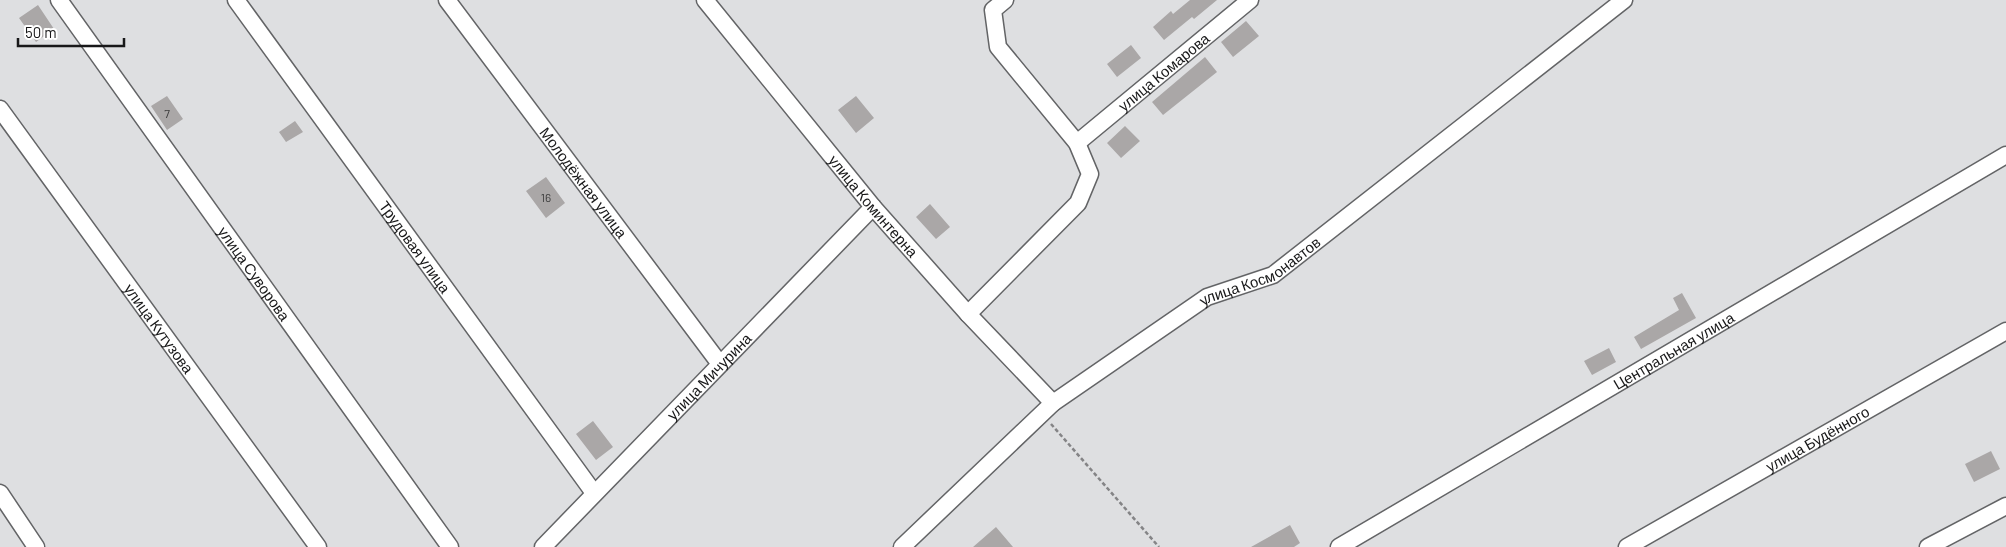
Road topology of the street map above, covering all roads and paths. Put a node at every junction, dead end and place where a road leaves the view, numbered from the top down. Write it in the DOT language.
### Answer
graph roads {
  1 [pos="59,0"];
  2 [pos="236,0"];
  3 [pos="447,0"];
  4 [pos="705,0"];
  5 [pos="1005,0"];
  6 [pos="1250,0"];
  7 [pos="1624,0"];
  8 [pos="0,110"];
  9 [pos="1076,143"];
  10 [pos="2006,155"];
  11 [pos="874,207"];
  12 [pos="968,314"];
  13 [pos="2006,331"];
  14 [pos="720,364"];
  15 [pos="1047,408"];
  16 [pos="0,492"];
  17 [pos="594,493"];
  18 [pos="2004,513"];
  19 [pos="36,547"];
  20 [pos="318,547"];
  21 [pos="450,547"];
  22 [pos="543,547"];
  23 [pos="902,547"];
  24 [pos="1159,547"];
  25 [pos="1339,547"];
  26 [pos="1627,547"];
  27 [pos="1928,547"];
  1 -- 21 [label="street, улица Суворова"];
  2 -- 17 [label="street, Трудовая улица"];
  3 -- 14 [label="street, Молодёжная улица"];
  4 -- 11 [label="street, улица Коминтерна"];
  5 -- 9 [label="street"];
  6 -- 9 [label="street, улица Комарова"];
  7 -- 15 [label="street, улица Космонавтов"];
  8 -- 20 [label="street, улица Кутузова"];
  9 -- 12 [label="street"];
  10 -- 25 [label="street, Центральная улица"];
  11 -- 12 [label="street, улица Коминтерна"];
  11 -- 14 [label="street, улица Мичурина"];
  12 -- 15 [label="street, улица Коминтерна"];
  13 -- 26 [label="street, улица Будённого"];
  14 -- 17 [label="street, улица Мичурина"];
  15 -- 23 [label="street, улица Космонавтов"];
  15 -- 24 [label="path"];
  16 -- 19 [label="street"];
  17 -- 22 [label="street, улица Мичурина"];
  18 -- 27 [label="street"];
}
